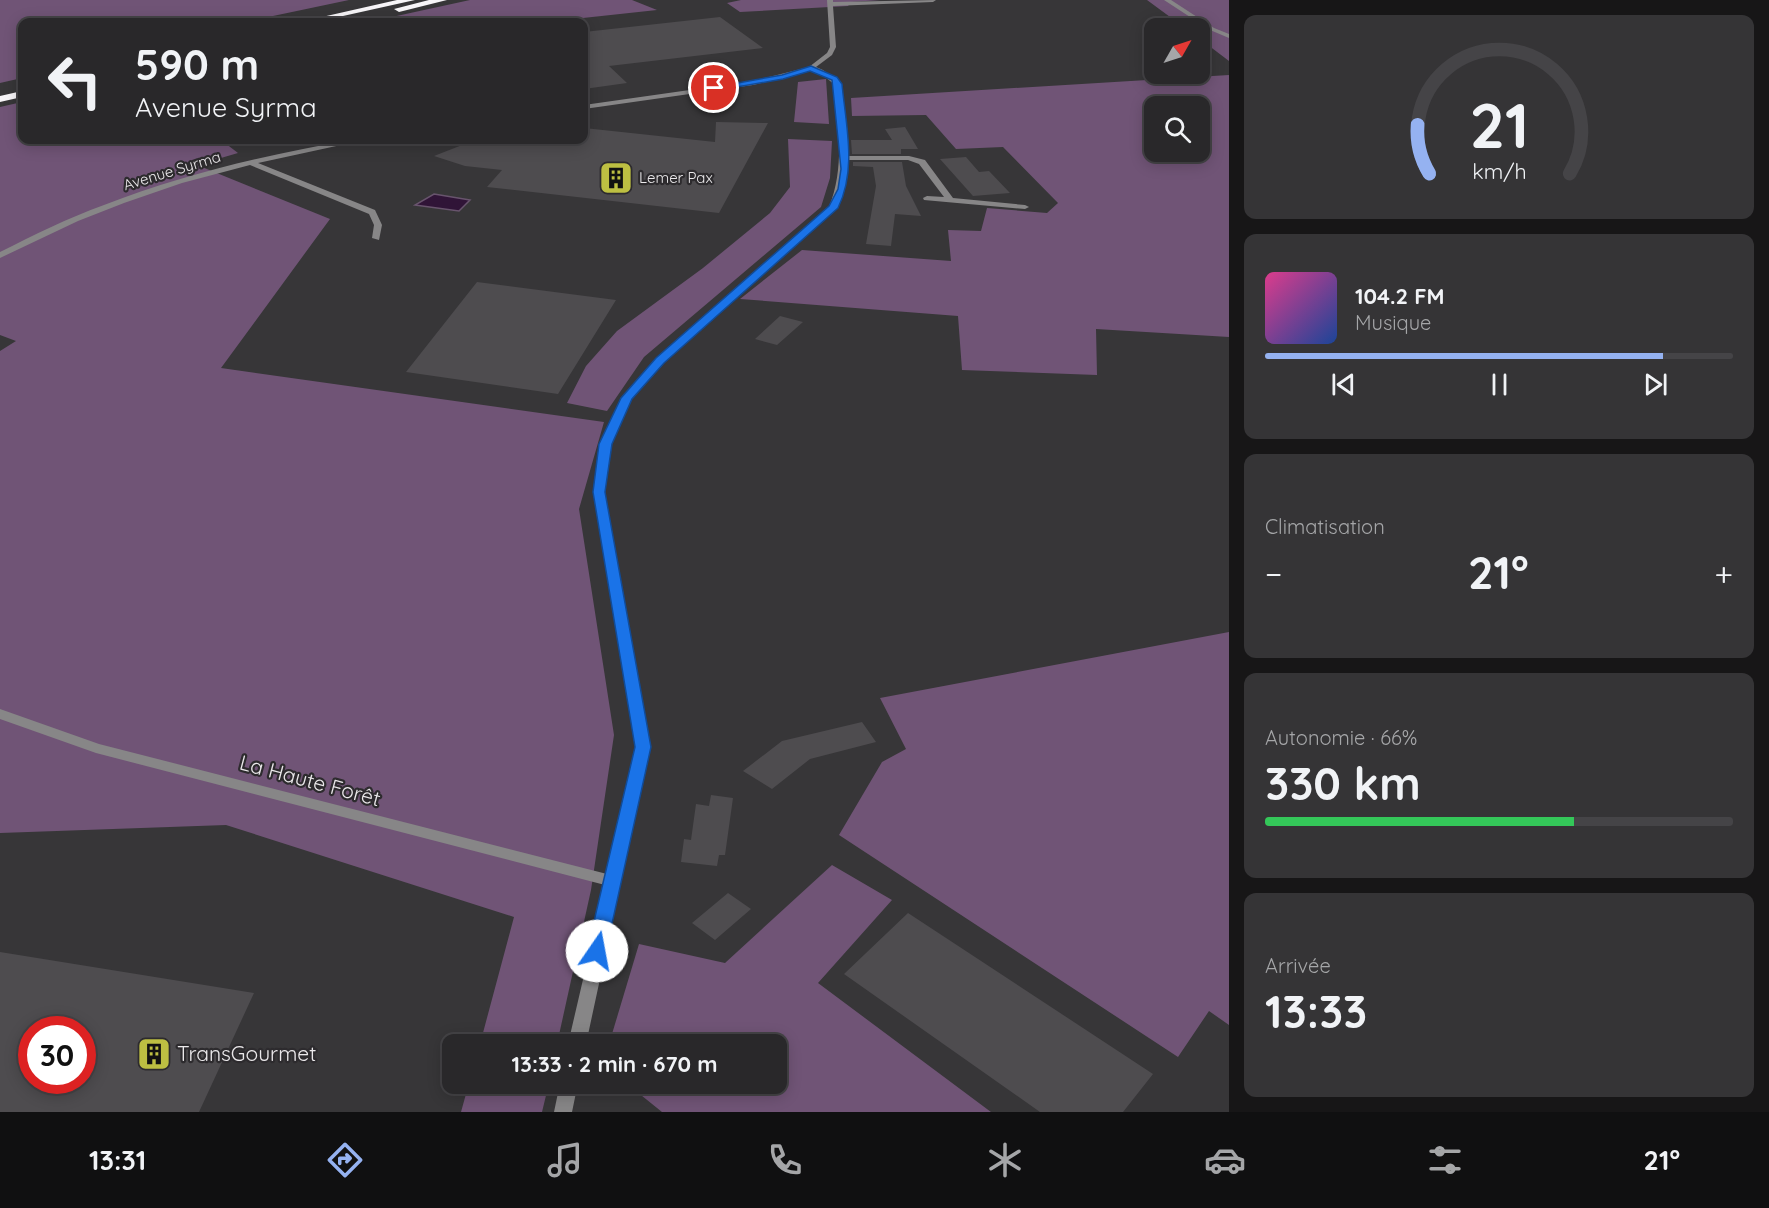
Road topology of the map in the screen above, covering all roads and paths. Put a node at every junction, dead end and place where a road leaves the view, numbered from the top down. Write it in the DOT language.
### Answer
graph roads {
  1 [pos="410,0"];
  2 [pos="442,0"];
  3 [pos="933,0"];
  4 [pos="1167,0"];
  5 [pos="831,2"];
  6 [pos="325,18"];
  7 [pos="357,18"];
  8 [pos="1229,36"];
  9 [pos="811,68"];
  10 [pos="18,87"];
  11 [pos="0,91"];
  12 [pos="18,95"];
  13 [pos="0,99"];
  14 [pos="588,106"];
  15 [pos="340,144"];
  16 [pos="844,158"];
  17 [pos="252,162"];
  18 [pos="927,198"];
  19 [pos="950,200"];
  20 [pos="1025,207"];
  21 [pos="376,238"];
  22 [pos="0,255"];
  23 [pos="0,714"];
  24 [pos="611,881"];
  25 [pos="579,1034"];
  26 [pos="567,1094"];
  27 [pos="563,1112"];
  1 -- 6 [label="highway"];
  2 -- 7 [label="highway"];
  3 -- 5 [label="street"];
  4 -- 8 [label="street"];
  5 -- 9 [label="street"];
  9 -- 14 [label="street"];
  9 -- 16 [label="street"];
  10 -- 11 [label="highway"];
  12 -- 13 [label="highway"];
  15 -- 17 [label="street, Avenue Syrma"];
  16 -- 19 [label="street"];
  16 -- 24 [label="street"];
  17 -- 21 [label="street"];
  17 -- 22 [label="street, Avenue Syrma"];
  18 -- 19 [label="street"];
  19 -- 20 [label="street"];
  23 -- 24 [label="street, La Haute Forêt"];
  24 -- 25 [label="street"];
  26 -- 27 [label="street"];
}
